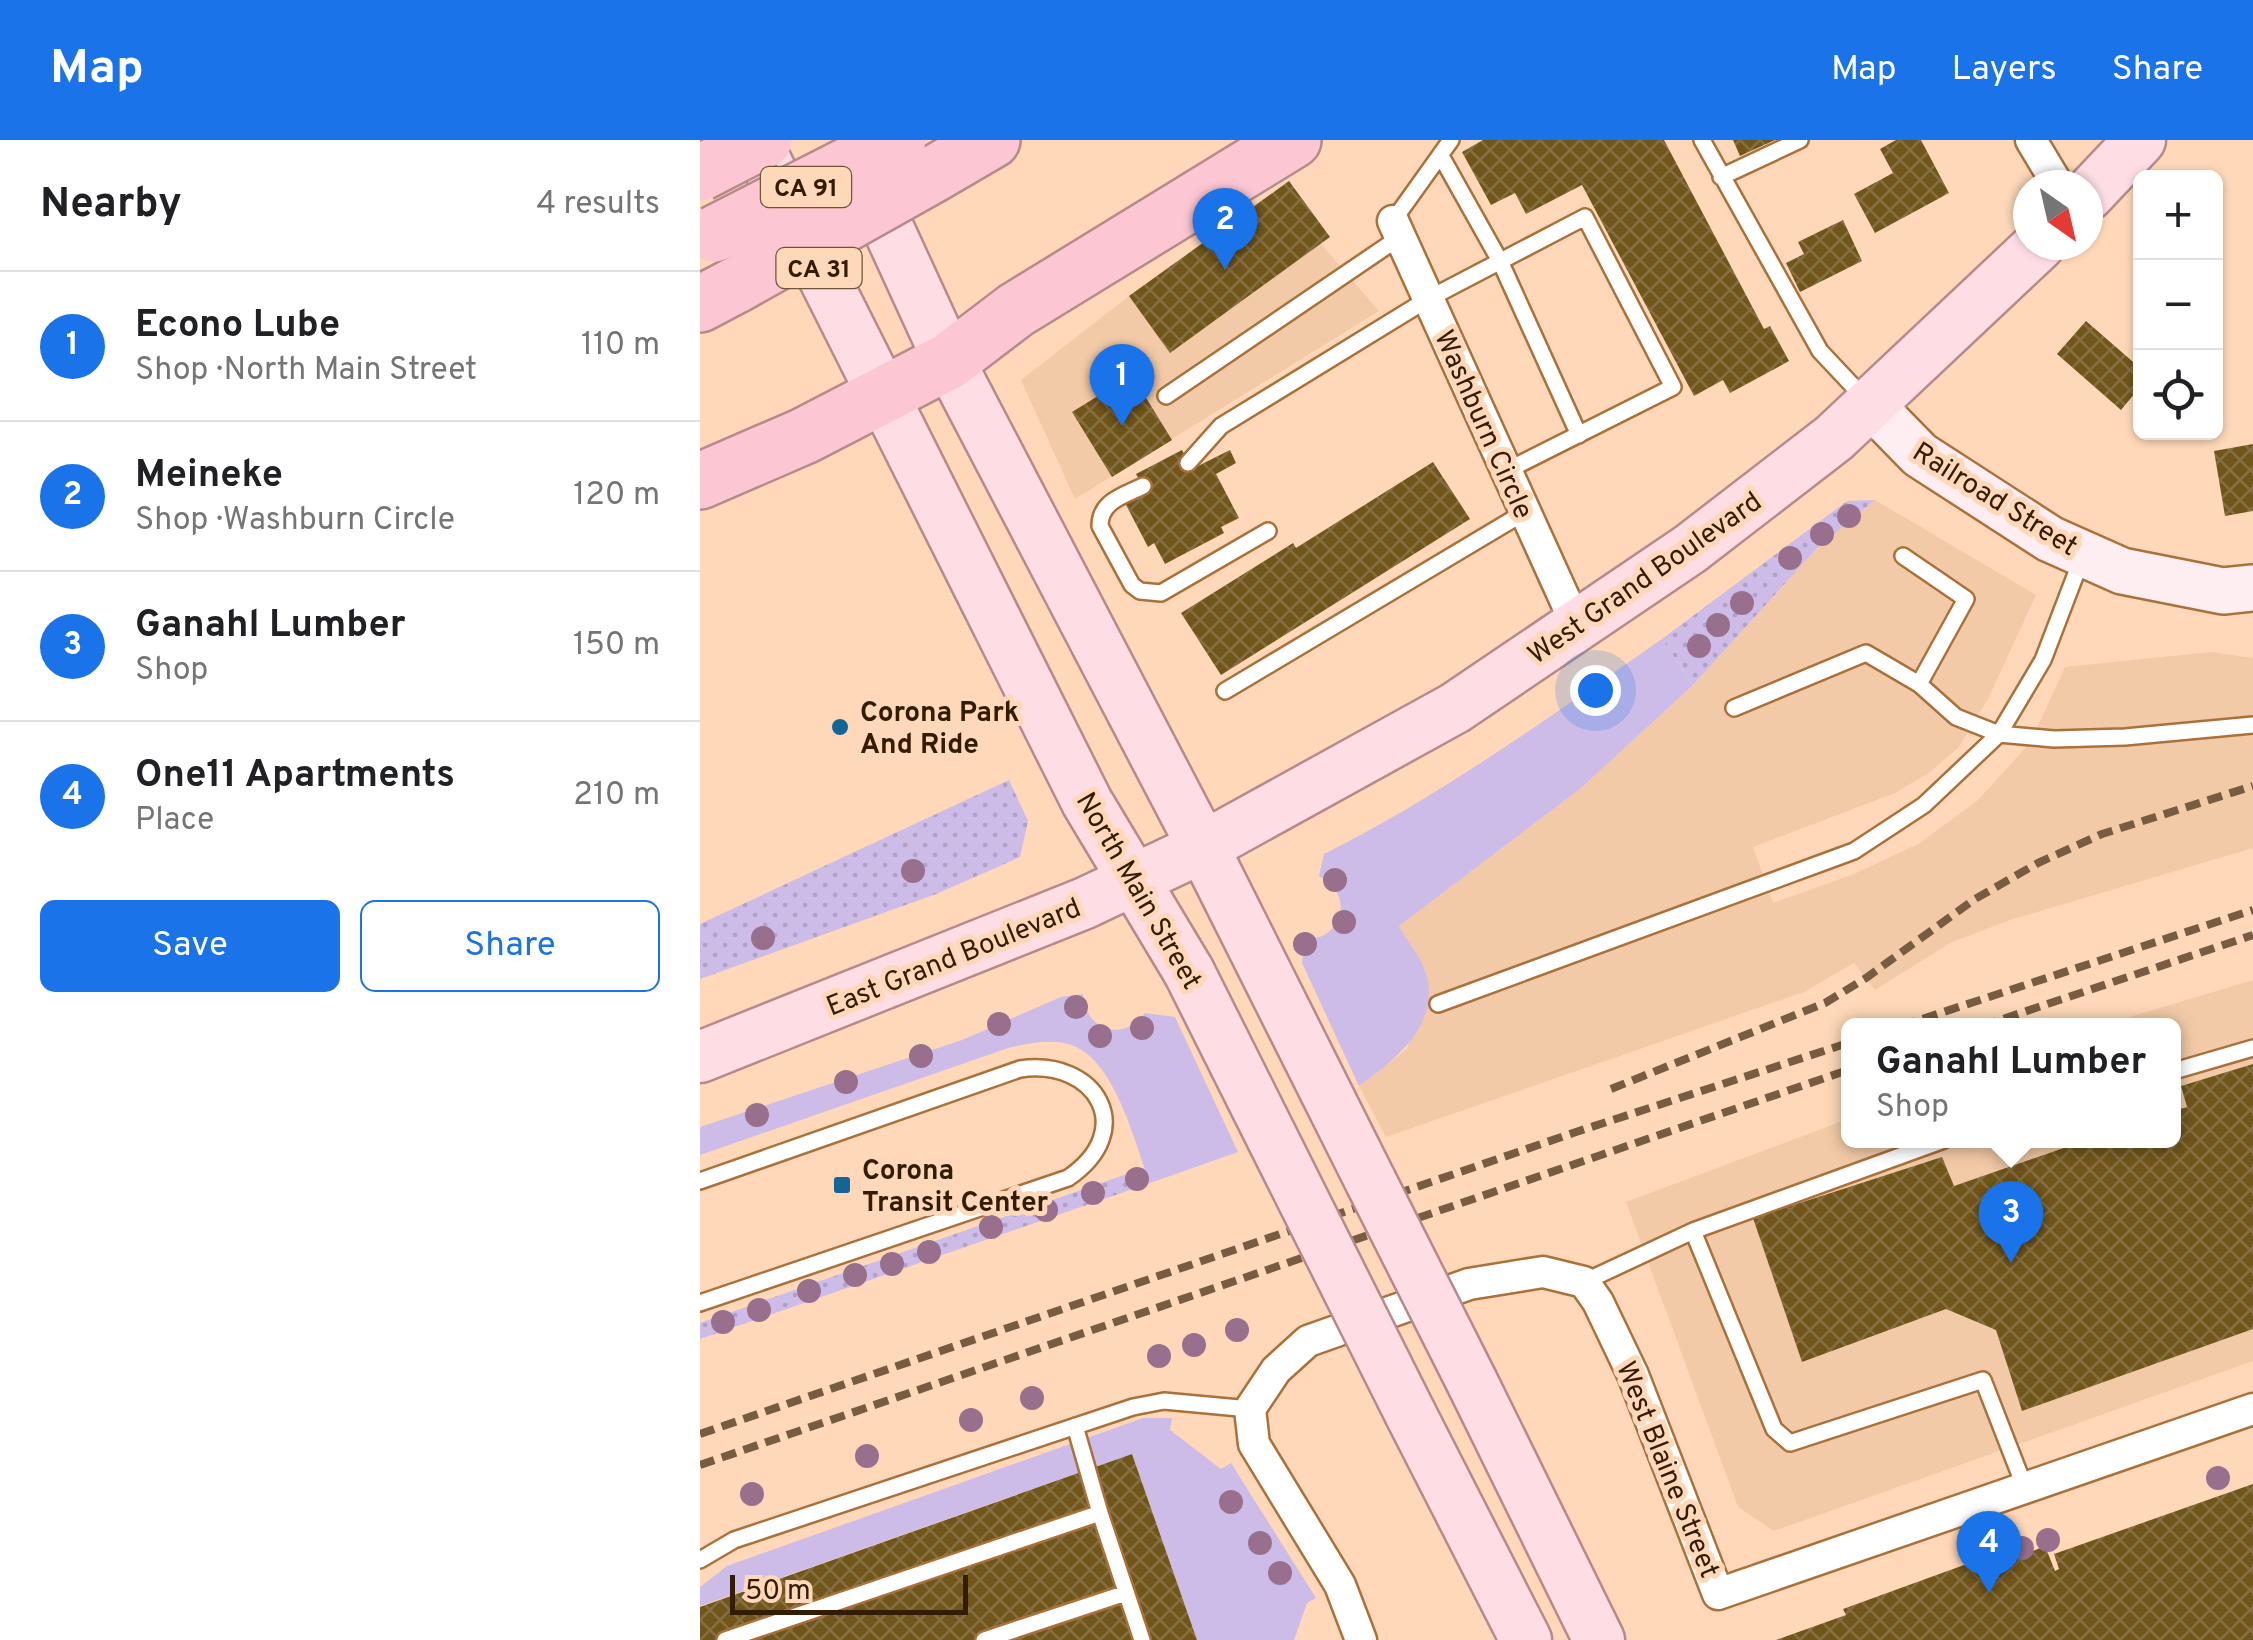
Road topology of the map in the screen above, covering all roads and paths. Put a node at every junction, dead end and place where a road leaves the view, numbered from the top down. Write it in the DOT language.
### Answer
graph roads {
  1 [pos="755,140"];
  2 [pos="764,140"];
  3 [pos="847,140"];
  4 [pos="992,140"];
  5 [pos="1293,140"];
  6 [pos="1451,140"];
  7 [pos="1702,140"];
  8 [pos="1800,140"];
  9 [pos="2031,140"];
  10 [pos="2140,140"];
  11 [pos="1441,156"];
  12 [pos="915,157"];
  13 [pos="2049,170"];
  14 [pos="700,173"];
  15 [pos="1721,177"];
  16 [pos="2103,180"];
  17 [pos="1397,229"];
  18 [pos="707,237"];
  19 [pos="2023,260"];
  20 [pos="1500,262"];
  21 [pos="718,294"];
  22 [pos="1428,299"];
  23 [pos="949,361"];
  24 [pos="882,395"];
  25 [pos="1166,396"];
  26 [pos="1870,404"];
  27 [pos="1579,434"];
  28 [pos="1188,463"];
  29 [pos="1506,472"];
  30 [pos="700,481"];
  31 [pos="1143,486"];
  32 [pos="1525,512"];
  33 [pos="1268,532"];
  34 [pos="2083,554"];
  35 [pos="1903,556"];
  36 [pos="2253,588"];
  37 [pos="1577,626"];
  38 [pos="1920,684"];
  39 [pos="1225,691"];
  40 [pos="1734,708"];
  41 [pos="2253,726"];
  42 [pos="1999,734"];
  43 [pos="1204,847"];
  44 [pos="1136,879"];
  45 [pos="1438,1004"];
  46 [pos="2253,1048"];
  47 [pos="700,1057"];
  48 [pos="2181,1069"];
  49 [pos="1922,1148"];
  50 [pos="700,1181"];
  51 [pos="1693,1231"];
  52 [pos="1584,1282"];
  53 [pos="700,1303"];
  54 [pos="1250,1410"];
  55 [pos="2253,1410"];
  56 [pos="1075,1426"];
  57 [pos="2025,1488"];
  58 [pos="1100,1513"];
  59 [pos="700,1560"];
  60 [pos="1126,1593"];
  61 [pos="725,1640"];
  62 [pos="984,1640"];
  63 [pos="1142,1640"];
  64 [pos="1361,1640"];
  65 [pos="1526,1640"];
  66 [pos="1600,1640"];
  1 -- 24 [label="main road, North Main Street / CA 31"];
  2 -- 14 [label="highway, bridge"];
  3 -- 23 [label="main road, CA 31"];
  4 -- 12 [label="highway"];
  5 -- 23 [label="highway"];
  6 -- 11 [label="lane"];
  7 -- 15 [label="lane"];
  8 -- 15 [label="lane"];
  9 -- 13 [label="street"];
  10 -- 16 [label="main road"];
  11 -- 17 [label="lane"];
  11 -- 20 [label="lane"];
  12 -- 18 [label="highway, CA 91, bridge"];
  12 -- 21 [label="highway, bridge"];
  15 -- 26 [label="lane"];
  17 -- 22 [label="street, Washburn Circle"];
  17 -- 25 [label="lane"];
  19 -- 26 [label="main road, West Grand Boulevard"];
  20 -- 22 [label="lane"];
  20 -- 27 [label="lane"];
  20 -- 27 [label="lane"];
  22 -- 28 [label="lane"];
  22 -- 29 [label="street, Washburn Circle"];
  23 -- 24 [label="highway"];
  23 -- 43 [label="main road"];
  24 -- 30 [label="highway"];
  24 -- 44 [label="main road, North Main Street"];
  26 -- 34 [label="main road, Railroad Street"];
  26 -- 37 [label="main road, West Grand Boulevard"];
  27 -- 29 [label="lane"];
  29 -- 32 [label="street, Washburn Circle"];
  31 -- 33 [label="lane"];
  32 -- 37 [label="street, Washburn Circle"];
  32 -- 39 [label="lane"];
  34 -- 36 [label="main road, Railroad Street"];
  34 -- 42 [label="lane"];
  35 -- 38 [label="lane"];
  37 -- 43 [label="main road, West Grand Boulevard"];
  38 -- 40 [label="lane"];
  38 -- 42 [label="lane"];
  41 -- 42 [label="lane"];
  42 -- 45 [label="lane"];
  43 -- 44 [label="main road, East Grand Boulevard"];
  43 -- 66 [label="main road, bridge"];
  44 -- 47 [label="main road, East Grand Boulevard"];
  44 -- 65 [label="main road, North Main Street, bridge"];
  46 -- 48 [label="lane"];
  49 -- 51 [label="lane"];
  50 -- 53 [label="lane"];
  51 -- 52 [label="lane"];
  51 -- 57 [label="lane"];
  52 -- 54 [label="street"];
  52 -- 57 [label="street, West Blaine Street"];
  54 -- 56 [label="lane"];
  54 -- 64 [label="street"];
  55 -- 57 [label="street, West Blaine Street"];
  56 -- 58 [label="lane"];
  56 -- 59 [label="lane"];
  58 -- 60 [label="lane"];
  58 -- 61 [label="lane"];
  60 -- 62 [label="lane"];
  60 -- 63 [label="lane"];
}
